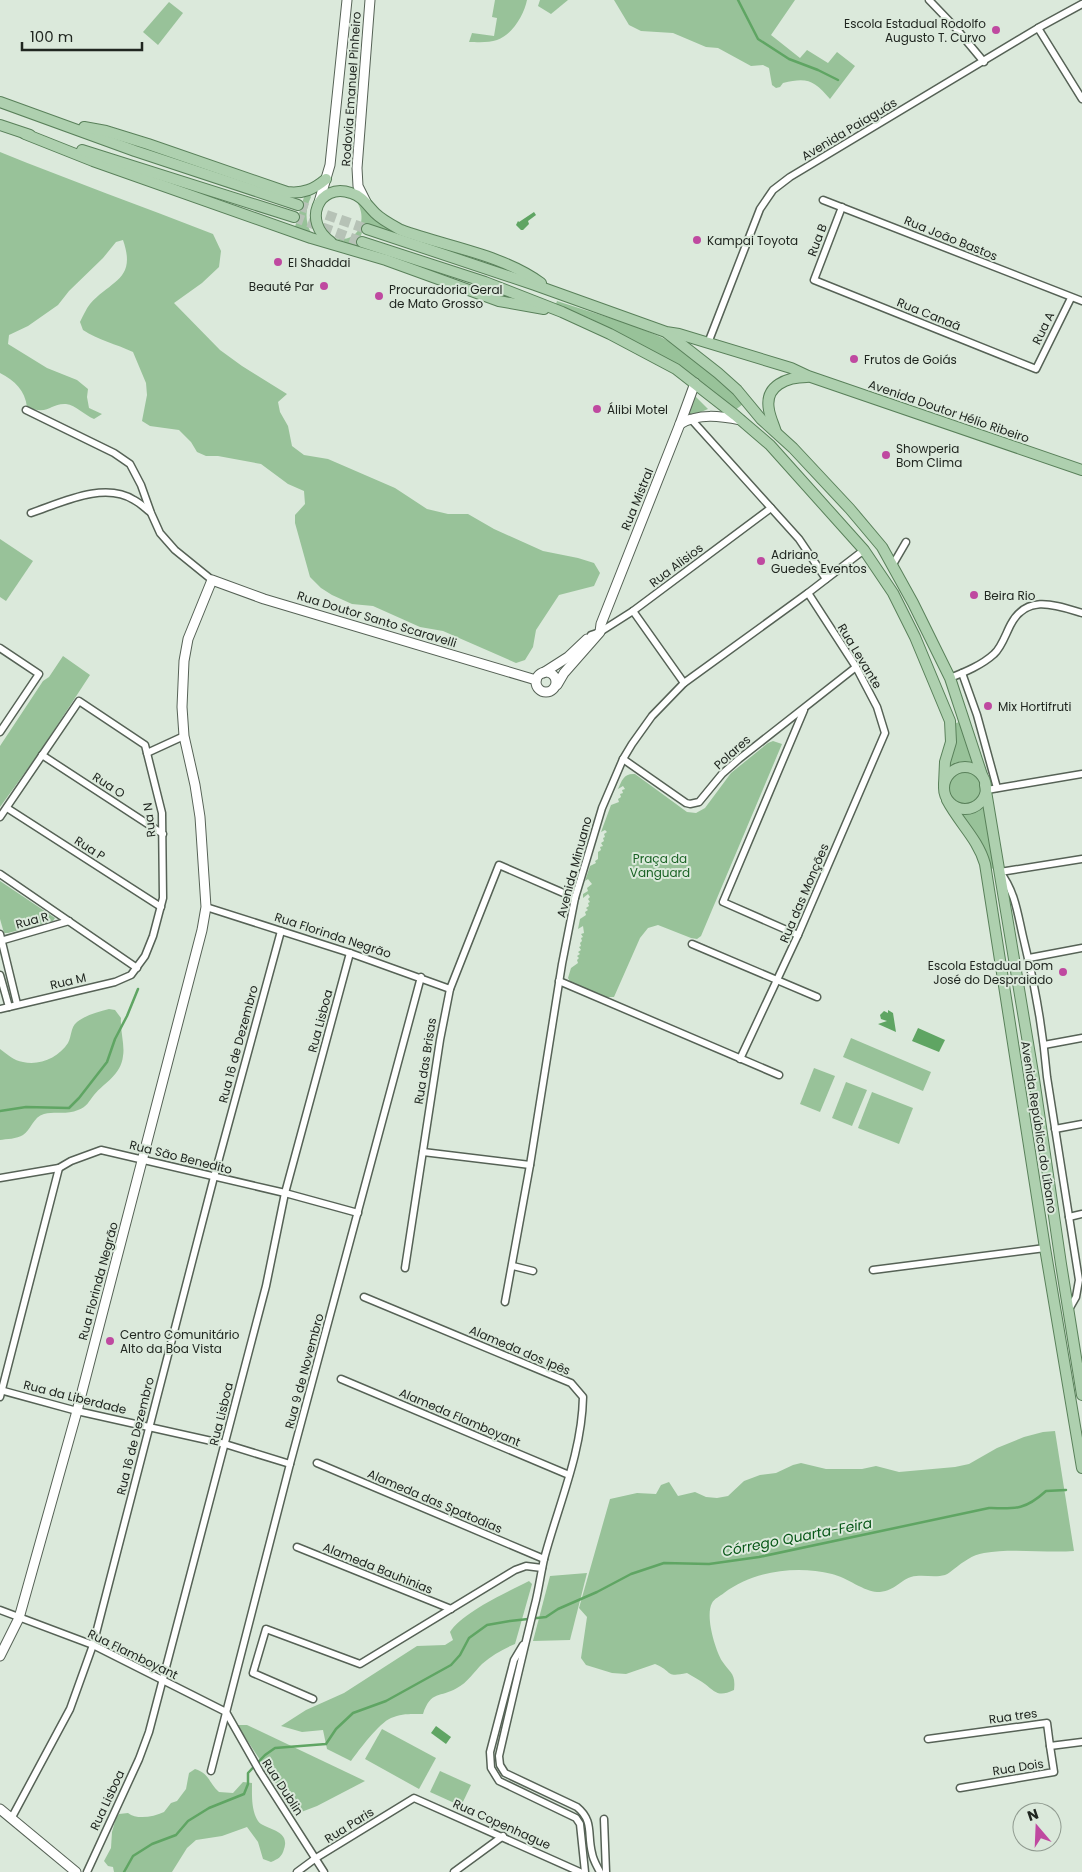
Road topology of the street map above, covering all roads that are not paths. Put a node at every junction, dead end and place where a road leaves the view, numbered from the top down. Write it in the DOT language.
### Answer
graph roads {
  1 [pos="347,0"];
  2 [pos="370,0"];
  3 [pos="929,0"];
  4 [pos="1080,0"];
  5 [pos="1082,4"];
  6 [pos="1038,28"];
  7 [pos="984,62"];
  8 [pos="1082,99"];
  9 [pos="0,102"];
  10 [pos="62,124"];
  11 [pos="0,125"];
  12 [pos="25,134"];
  13 [pos="326,179"];
  14 [pos="823,200"];
  15 [pos="366,202"];
  16 [pos="318,203"];
  17 [pos="298,205"];
  18 [pos="842,208"];
  19 [pos="294,217"];
  20 [pos="367,229"];
  21 [pos="362,242"];
  22 [pos="338,246"];
  23 [pos="814,280"];
  24 [pos="550,290"];
  25 [pos="1071,298"];
  26 [pos="1082,301"];
  27 [pos="562,312"];
  28 [pos="666,332"];
  29 [pos="713,344"];
  30 [pos="1036,369"];
  31 [pos="808,376"];
  32 [pos="695,383"];
  33 [pos="26,410"];
  34 [pos="690,418"];
  35 [pos="741,420"];
  36 [pos="680,424"];
  37 [pos="776,433"];
  38 [pos="1082,470"];
  39 [pos="771,508"];
  40 [pos="31,513"];
  41 [pos="151,513"];
  42 [pos="906,542"];
  43 [pos="864,550"];
  44 [pos="892,566"];
  45 [pos="212,580"];
  46 [pos="826,580"];
  47 [pos="808,593"];
  48 [pos="632,611"];
  49 [pos="1082,613"];
  50 [pos="597,630"];
  51 [pos="0,648"];
  52 [pos="856,667"];
  53 [pos="543,672"];
  54 [pos="962,674"];
  55 [pos="950,678"];
  56 [pos="536,680"];
  57 [pos="684,683"];
  58 [pos="556,685"];
  59 [pos="804,709"];
  60 [pos="1,730"];
  61 [pos="885,733"];
  62 [pos="184,736"];
  63 [pos="147,753"];
  64 [pos="42,755"];
  65 [pos="623,759"];
  66 [pos="1082,774"];
  67 [pos="982,775"];
  68 [pos="944,785"];
  69 [pos="990,788"];
  70 [pos="947,800"];
  71 [pos="7,808"];
  72 [pos="0,817"];
  73 [pos="163,834"];
  74 [pos="1082,859"];
  75 [pos="1000,872"];
  76 [pos="0,874"];
  77 [pos="575,898"];
  78 [pos="160,907"];
  79 [pos="206,907"];
  80 [pos="69,922"];
  81 [pos="281,931"];
  82 [pos="798,936"];
  83 [pos="1,938"];
  84 [pos="692,944"];
  85 [pos="1082,948"];
  86 [pos="350,953"];
  87 [pos="1029,958"];
  88 [pos="137,968"];
  89 [pos="0,975"];
  90 [pos="420,977"];
  91 [pos="778,980"];
  92 [pos="559,981"];
  93 [pos="450,990"];
  94 [pos="817,997"];
  95 [pos="18,1004"];
  96 [pos="9,1006"];
  97 [pos="0,1009"];
  98 [pos="1082,1038"];
  99 [pos="1044,1045"];
  100 [pos="740,1059"];
  101 [pos="779,1076"];
  102 [pos="1047,1077"];
  103 [pos="1034,1079"];
  104 [pos="1082,1124"];
  105 [pos="1055,1129"];
  106 [pos="423,1152"];
  107 [pos="143,1159"];
  108 [pos="530,1165"];
  109 [pos="59,1168"];
  110 [pos="0,1178"];
  111 [pos="214,1178"];
  112 [pos="285,1193"];
  113 [pos="358,1213"];
  114 [pos="1082,1214"];
  115 [pos="1069,1217"];
  116 [pos="1045,1248"];
  117 [pos="513,1266"];
  118 [pos="405,1268"];
  119 [pos="873,1270"];
  120 [pos="533,1271"];
  121 [pos="364,1297"];
  122 [pos="506,1302"];
  123 [pos="1068,1312"];
  124 [pos="342,1379"];
  125 [pos="1,1393"];
  126 [pos="1082,1396"];
  127 [pos="77,1410"];
  128 [pos="149,1426"];
  129 [pos="225,1444"];
  130 [pos="318,1463"];
  131 [pos="290,1464"];
  132 [pos="1082,1468"];
  133 [pos="569,1475"];
  134 [pos="297,1546"];
  135 [pos="544,1559"];
  136 [pos="542,1568"];
  137 [pos="0,1610"];
  138 [pos="451,1610"];
  139 [pos="19,1618"];
  140 [pos="524,1644"];
  141 [pos="93,1645"];
  142 [pos="0,1656"];
  143 [pos="163,1681"];
  144 [pos="313,1699"];
  145 [pos="226,1712"];
  146 [pos="928,1739"];
  147 [pos="1082,1742"];
  148 [pos="1050,1746"];
  149 [pos="490,1752"];
  150 [pos="499,1756"];
  151 [pos="211,1771"];
  152 [pos="505,1774"];
  153 [pos="499,1781"];
  154 [pos="960,1788"];
  155 [pos="414,1798"];
  156 [pos="0,1809"];
  157 [pos="10,1818"];
  158 [pos="604,1819"];
  159 [pos="588,1820"];
  160 [pos="580,1824"];
  161 [pos="503,1836"];
  162 [pos="316,1858"];
  163 [pos="595,1862"];
  164 [pos="584,1863"];
  165 [pos="76,1872"];
  166 [pos="87,1872"];
  167 [pos="297,1872"];
  168 [pos="324,1872"];
  169 [pos="454,1872"];
  170 [pos="580,1872"];
  171 [pos="586,1872"];
  172 [pos="600,1872"];
  173 [pos="606,1872"];
  1 -- 13 [label="street, Rodovia Emanuel Pinheiro"];
  2 -- 15 [label="street, Rodovia Emanuel Pinheiro"];
  3 -- 7 [label="street"];
  4 -- 5 [label="street"];
  5 -- 6 [label="street, Avenida Paiaguás"];
  6 -- 7 [label="street, Avenida Paiaguás"];
  6 -- 8 [label="street"];
  7 -- 29 [label="street, Avenida Paiaguás"];
  9 -- 10 [label="main road"];
  10 -- 13 [label="main road"];
  10 -- 17 [label="main road"];
  11 -- 12 [label="main road"];
  12 -- 19 [label="main road"];
  12 -- 22 [label="main road"];
  13 -- 16 [label="street, Rodovia Emanuel Pinheiro"];
  14 -- 18 [label="street, Rua João Bastos"];
  15 -- 16 [label="main road"];
  15 -- 24 [label="main road"];
  16 -- 22 [label="main road"];
  18 -- 23 [label="street, Rua B"];
  18 -- 25 [label="street, Rua João Bastos"];
  20 -- 24 [label="main road"];
  21 -- 27 [label="main road"];
  22 -- 27 [label="main road"];
  23 -- 30 [label="street, Rua Canaã"];
  24 -- 28 [label="main road"];
  25 -- 26 [label="street, Rua João Bastos"];
  25 -- 30 [label="street, Rua A"];
  27 -- 32 [label="main road, Avenida República do Líbano"];
  28 -- 29 [label="main road"];
  28 -- 37 [label="main road, Avenida República do Líbano"];
  29 -- 31 [label="main road"];
  31 -- 37 [label="main road"];
  31 -- 38 [label="main road, Avenida Doutor Hélio Ribeiro"];
  32 -- 35 [label="main road, Avenida República do Líbano"];
  32 -- 36 [label="street, Rua Mistral"];
  33 -- 41 [label="street"];
  34 -- 35 [label="street"];
  34 -- 36 [label="street"];
  34 -- 39 [label="street"];
  35 -- 43 [label="main road, Avenida República do Líbano"];
  36 -- 50 [label="street, Rua Mistral"];
  37 -- 44 [label="main road, Avenida República do Líbano"];
  39 -- 46 [label="street"];
  39 -- 48 [label="street, Rua Alisios"];
  40 -- 41 [label="street"];
  41 -- 45 [label="street"];
  42 -- 44 [label="street"];
  43 -- 46 [label="street, Avenida Minuano"];
  43 -- 68 [label="main road, Avenida República do Líbano"];
  44 -- 55 [label="main road, Avenida República do Líbano"];
  45 -- 56 [label="street, Rua Doutor Santo Scaravelli"];
  45 -- 62 [label="street, Rua Florinda Negrão"];
  46 -- 47 [label="street, Avenida Minuano"];
  47 -- 52 [label="street, Rua Levante"];
  47 -- 57 [label="street, Avenida Minuano"];
  48 -- 50 [label="street, Rua Alisios"];
  48 -- 57 [label="street"];
  49 -- 54 [label="street"];
  50 -- 53 [label="street"];
  50 -- 58 [label="street"];
  51 -- 60 [label="street"];
  52 -- 59 [label="street, Polares"];
  52 -- 61 [label="street, Rua Levante"];
  53 -- 56 [label="street"];
  53 -- 58 [label="street"];
  54 -- 55 [label="street"];
  54 -- 69 [label="street"];
  55 -- 67 [label="main road, Avenida República do Líbano"];
  56 -- 58 [label="street"];
  57 -- 65 [label="street, Avenida Minuano"];
  59 -- 65 [label="street, Polares"];
  59 -- 82 [label="street"];
  61 -- 82 [label="street, Rua das Monções"];
  62 -- 63 [label="street"];
  62 -- 79 [label="street, Rua Florinda Negrão"];
  63 -- 64 [label="street, Rua N"];
  63 -- 73 [label="street, Rua N"];
  64 -- 71 [label="street"];
  64 -- 73 [label="street, Rua O"];
  65 -- 77 [label="street, Avenida Minuano"];
  66 -- 69 [label="street"];
  67 -- 68 [label="main road"];
  67 -- 69 [label="main road, Avenida República do Líbano"];
  68 -- 70 [label="main road, Avenida República do Líbano"];
  69 -- 70 [label="main road"];
  69 -- 75 [label="main road, Avenida República do Líbano"];
  70 -- 116 [label="main road, Avenida República do Líbano"];
  71 -- 72 [label="street"];
  71 -- 78 [label="street, Rua P"];
  73 -- 78 [label="street, Rua N"];
  74 -- 75 [label="street"];
  75 -- 87 [label="street, Avenida República do Líbano"];
  75 -- 103 [label="main road, Avenida República do Líbano"];
  76 -- 80 [label="street"];
  77 -- 92 [label="street, Avenida Minuano"];
  77 -- 93 [label="street, Rua das Brisas"];
  78 -- 88 [label="street, Rua N"];
  79 -- 81 [label="street, Rua Florinda Negrão"];
  79 -- 107 [label="street, Rua Florinda Negrão"];
  80 -- 83 [label="street, Rua R"];
  80 -- 88 [label="street"];
  81 -- 86 [label="street, Rua Florinda Negrão"];
  81 -- 111 [label="street, Rua 16 de Dezembro"];
  82 -- 91 [label="street, Rua das Monções"];
  83 -- 95 [label="street"];
  84 -- 91 [label="street"];
  85 -- 87 [label="street"];
  86 -- 90 [label="street, Rua Florinda Negrão"];
  86 -- 112 [label="street, Rua Lisboa"];
  87 -- 99 [label="street, Avenida República do Líbano"];
  88 -- 95 [label="street, Rua M"];
  89 -- 96 [label="street"];
  90 -- 93 [label="street, Rua Florinda Negrão"];
  90 -- 113 [label="street, Rua 9 de Novembro"];
  91 -- 94 [label="street"];
  91 -- 100 [label="street, Rua das Monções"];
  92 -- 100 [label="street"];
  92 -- 108 [label="street, Avenida Minuano"];
  93 -- 106 [label="street, Rua das Brisas"];
  95 -- 96 [label="street, Rua M"];
  96 -- 97 [label="street, Rua M"];
  98 -- 99 [label="street"];
  99 -- 102 [label="street, Avenida República do Líbano"];
  100 -- 101 [label="street"];
  102 -- 103 [label="street"];
  102 -- 105 [label="street, Avenida República do Líbano"];
  103 -- 123 [label="main road, Avenida República do Líbano"];
  104 -- 105 [label="street"];
  105 -- 115 [label="street, Avenida República do Líbano"];
  106 -- 108 [label="street"];
  106 -- 118 [label="street, Rua das Brisas"];
  107 -- 109 [label="street, Rua São Benedito"];
  107 -- 111 [label="street, Rua São Benedito"];
  107 -- 127 [label="street, Rua Florinda Negrão"];
  108 -- 117 [label="street, Avenida Minuano"];
  109 -- 110 [label="street, Rua São Benedito"];
  109 -- 125 [label="street"];
  111 -- 112 [label="street, Rua São Benedito"];
  111 -- 128 [label="street, Rua 16 de Dezembro"];
  112 -- 113 [label="street, Rua São Benedito"];
  112 -- 129 [label="street, Rua Lisboa"];
  113 -- 131 [label="street, Rua 9 de Novembro"];
  114 -- 115 [label="street"];
  115 -- 123 [label="street, Avenida República do Líbano"];
  116 -- 119 [label="street"];
  116 -- 132 [label="main road, Avenida República do Líbano"];
  117 -- 120 [label="street"];
  117 -- 122 [label="street, Avenida Minuano"];
  121 -- 133 [label="street, Alameda dos Ipês"];
  123 -- 126 [label="main road, Avenida República do Líbano"];
  124 -- 133 [label="street, Alameda Flamboyant"];
  125 -- 127 [label="street, Rua da Liberdade"];
  127 -- 128 [label="street, Rua da Liberdade"];
  127 -- 139 [label="street, Rua Florinda Negrão"];
  128 -- 129 [label="street, Rua da Liberdade"];
  128 -- 141 [label="street, Rua 16 de Dezembro"];
  129 -- 131 [label="street, Rua da Liberdade"];
  129 -- 143 [label="street, Rua Lisboa"];
  130 -- 135 [label="street, Alameda das Spatodias"];
  131 -- 145 [label="street, Rua 9 de Novembro"];
  133 -- 135 [label="street, Alameda dos Ipês"];
  134 -- 138 [label="street, Alameda Bauhinias"];
  135 -- 136 [label="street, Alameda dos Ipês"];
  136 -- 138 [label="street"];
  136 -- 140 [label="street, Alameda dos Ipês"];
  137 -- 139 [label="street, Rua Flamboyant"];
  138 -- 144 [label="street"];
  139 -- 141 [label="street, Rua Flamboyant"];
  139 -- 142 [label="street, Rua Florinda Negrão"];
  140 -- 149 [label="street, Alameda dos Ipês"];
  140 -- 150 [label="street, Alameda dos Ipês"];
  141 -- 143 [label="street, Rua Flamboyant"];
  141 -- 157 [label="street, Rua 16 de Dezembro"];
  143 -- 145 [label="street, Rua Flamboyant"];
  143 -- 166 [label="street, Rua Lisboa"];
  145 -- 151 [label="street, Rua 9 de Novembro"];
  145 -- 162 [label="street, Rua Dublin"];
  146 -- 148 [label="street, Rua tres"];
  147 -- 148 [label="street"];
  148 -- 154 [label="street, Rua Dois"];
  149 -- 150 [label="street"];
  149 -- 153 [label="street, Alameda dos Ipês"];
  150 -- 152 [label="street"];
  152 -- 153 [label="street"];
  152 -- 159 [label="street"];
  153 -- 160 [label="street"];
  155 -- 161 [label="street, Rua Copenhague"];
  155 -- 162 [label="street, Rua Paris"];
  156 -- 157 [label="street"];
  157 -- 165 [label="street"];
  158 -- 173 [label="street"];
  159 -- 160 [label="street"];
  159 -- 163 [label="street"];
  160 -- 164 [label="street"];
  161 -- 169 [label="street"];
  161 -- 170 [label="street, Rua Copenhague"];
  162 -- 167 [label="street, Rua Paris"];
  162 -- 168 [label="street, Rua Dublin"];
  163 -- 164 [label="street"];
  163 -- 172 [label="street"];
  164 -- 171 [label="street"];
}
